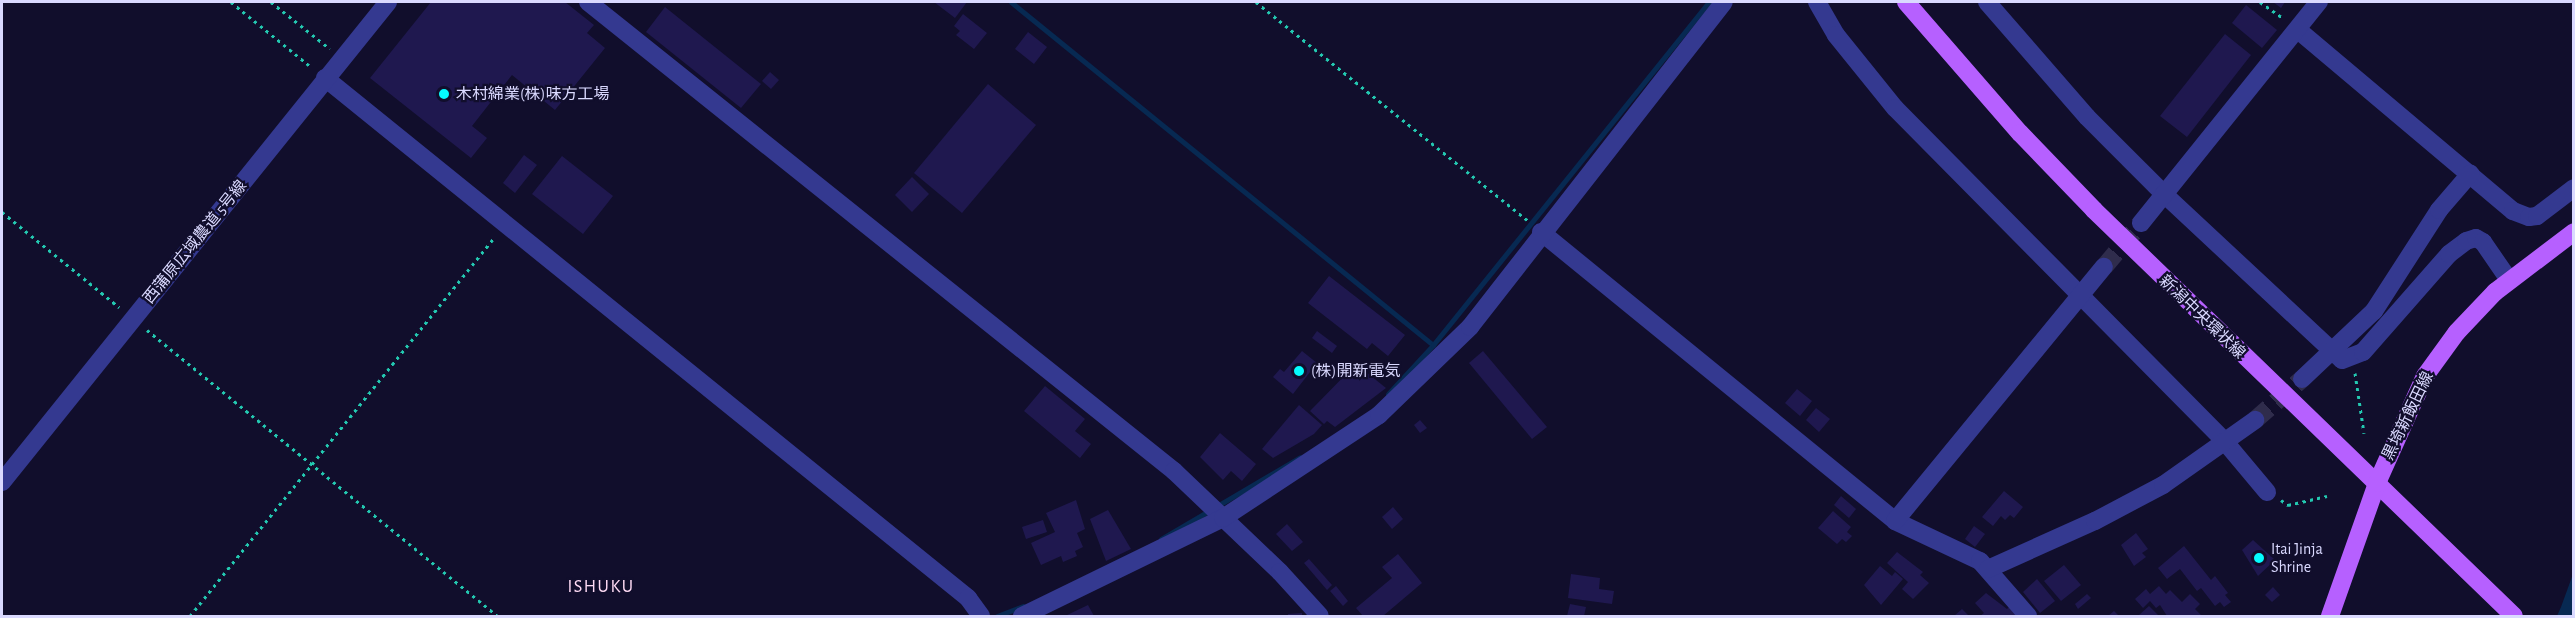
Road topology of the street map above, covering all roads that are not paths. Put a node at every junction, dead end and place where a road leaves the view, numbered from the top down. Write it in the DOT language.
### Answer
graph roads {
  1 [pos="388,2"];
  2 [pos="588,2"];
  3 [pos="1724,2"];
  4 [pos="1817,2"];
  5 [pos="1906,2"];
  6 [pos="1987,2"];
  7 [pos="2319,2"];
  8 [pos="2298,30"];
  9 [pos="325,78"];
  10 [pos="2470,174"];
  11 [pos="2574,188"];
  12 [pos="2164,194"];
  13 [pos="2140,223"];
  14 [pos="1541,232"];
  15 [pos="2574,232"];
  16 [pos="2104,267"];
  17 [pos="2509,280"];
  18 [pos="2081,296"];
  19 [pos="2332,353"];
  20 [pos="2302,380"];
  21 [pos="2255,420"];
  22 [pos="2226,443"];
  23 [pos="2,482"];
  24 [pos="2377,483"];
  25 [pos="2267,492"];
  26 [pos="1223,518"];
  27 [pos="1895,521"];
  28 [pos="1988,570"];
  29 [pos="981,616"];
  30 [pos="1022,616"];
  31 [pos="1320,616"];
  32 [pos="2028,616"];
  33 [pos="2330,616"];
  34 [pos="2514,616"];
  1 -- 9 [label="street, 西蒲原広域農道 5号線"];
  2 -- 26 [label="street"];
  3 -- 14 [label="street"];
  4 -- 18 [label="street"];
  5 -- 24 [label="main road, 新潟中央環状線"];
  6 -- 12 [label="street"];
  7 -- 8 [label="street"];
  8 -- 10 [label="street"];
  8 -- 12 [label="street"];
  9 -- 23 [label="street, 西蒲原広域農道 5号線"];
  9 -- 29 [label="street"];
  10 -- 11 [label="street"];
  10 -- 19 [label="street"];
  12 -- 13 [label="street"];
  12 -- 19 [label="street"];
  14 -- 26 [label="street"];
  14 -- 27 [label="street"];
  15 -- 17 [label="main road, 黒埼新飯田線"];
  16 -- 18 [label="street"];
  17 -- 19 [label="street"];
  17 -- 24 [label="main road, 黒埼新飯田線"];
  18 -- 22 [label="street"];
  18 -- 27 [label="street"];
  19 -- 20 [label="street"];
  21 -- 22 [label="street"];
  22 -- 25 [label="street"];
  22 -- 28 [label="street"];
  24 -- 33 [label="main road, 黒埼新飯田線"];
  24 -- 34 [label="main road, 新潟中央環状線"];
  26 -- 30 [label="street"];
  26 -- 31 [label="street"];
  27 -- 28 [label="street"];
  28 -- 32 [label="street"];
}
